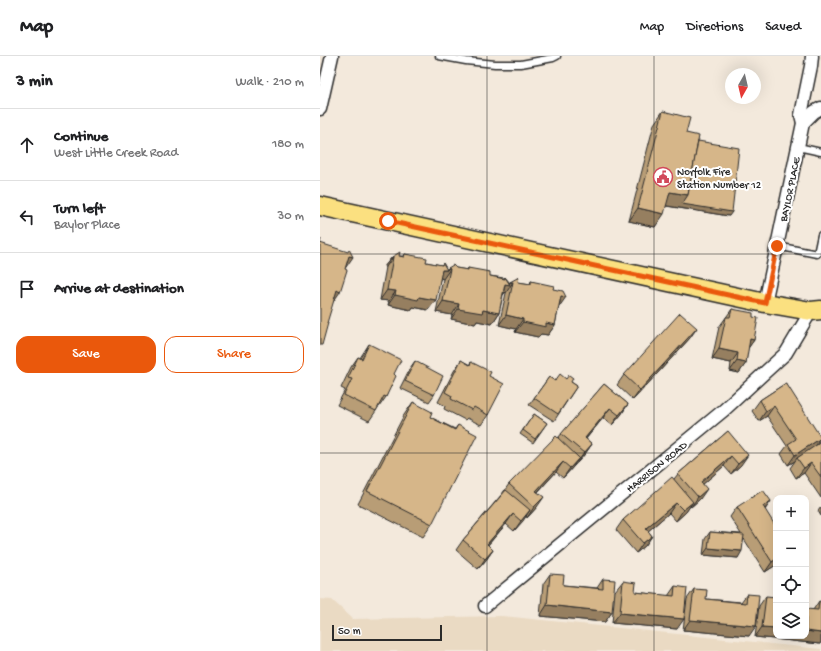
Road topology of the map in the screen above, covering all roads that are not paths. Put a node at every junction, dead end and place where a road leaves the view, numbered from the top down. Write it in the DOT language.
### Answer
graph roads {
  1 [pos="332,56"];
  2 [pos="439,56"];
  3 [pos="557,56"];
  4 [pos="812,56"];
  5 [pos="821,108"];
  6 [pos="320,109"];
  7 [pos="803,123"];
  8 [pos="798,147"];
  9 [pos="821,152"];
  10 [pos="320,206"];
  11 [pos="821,235"];
  12 [pos="777,246"];
  13 [pos="765,303"];
  14 [pos="816,311"];
  15 [pos="486,606"];
  1 -- 6 [label="street"];
  2 -- 3 [label="lane"];
  4 -- 7 [label="street, BAYLOR PLACE"];
  5 -- 7 [label="street"];
  7 -- 8 [label="street, BAYLOR PLACE"];
  8 -- 9 [label="lane"];
  8 -- 12 [label="street, BAYLOR PLACE"];
  10 -- 13 [label="main road"];
  11 -- 12 [label="lane"];
  12 -- 13 [label="street, BAYLOR PLACE"];
  13 -- 14 [label="main road"];
  14 -- 15 [label="street, HARRISON ROAD"];
}
